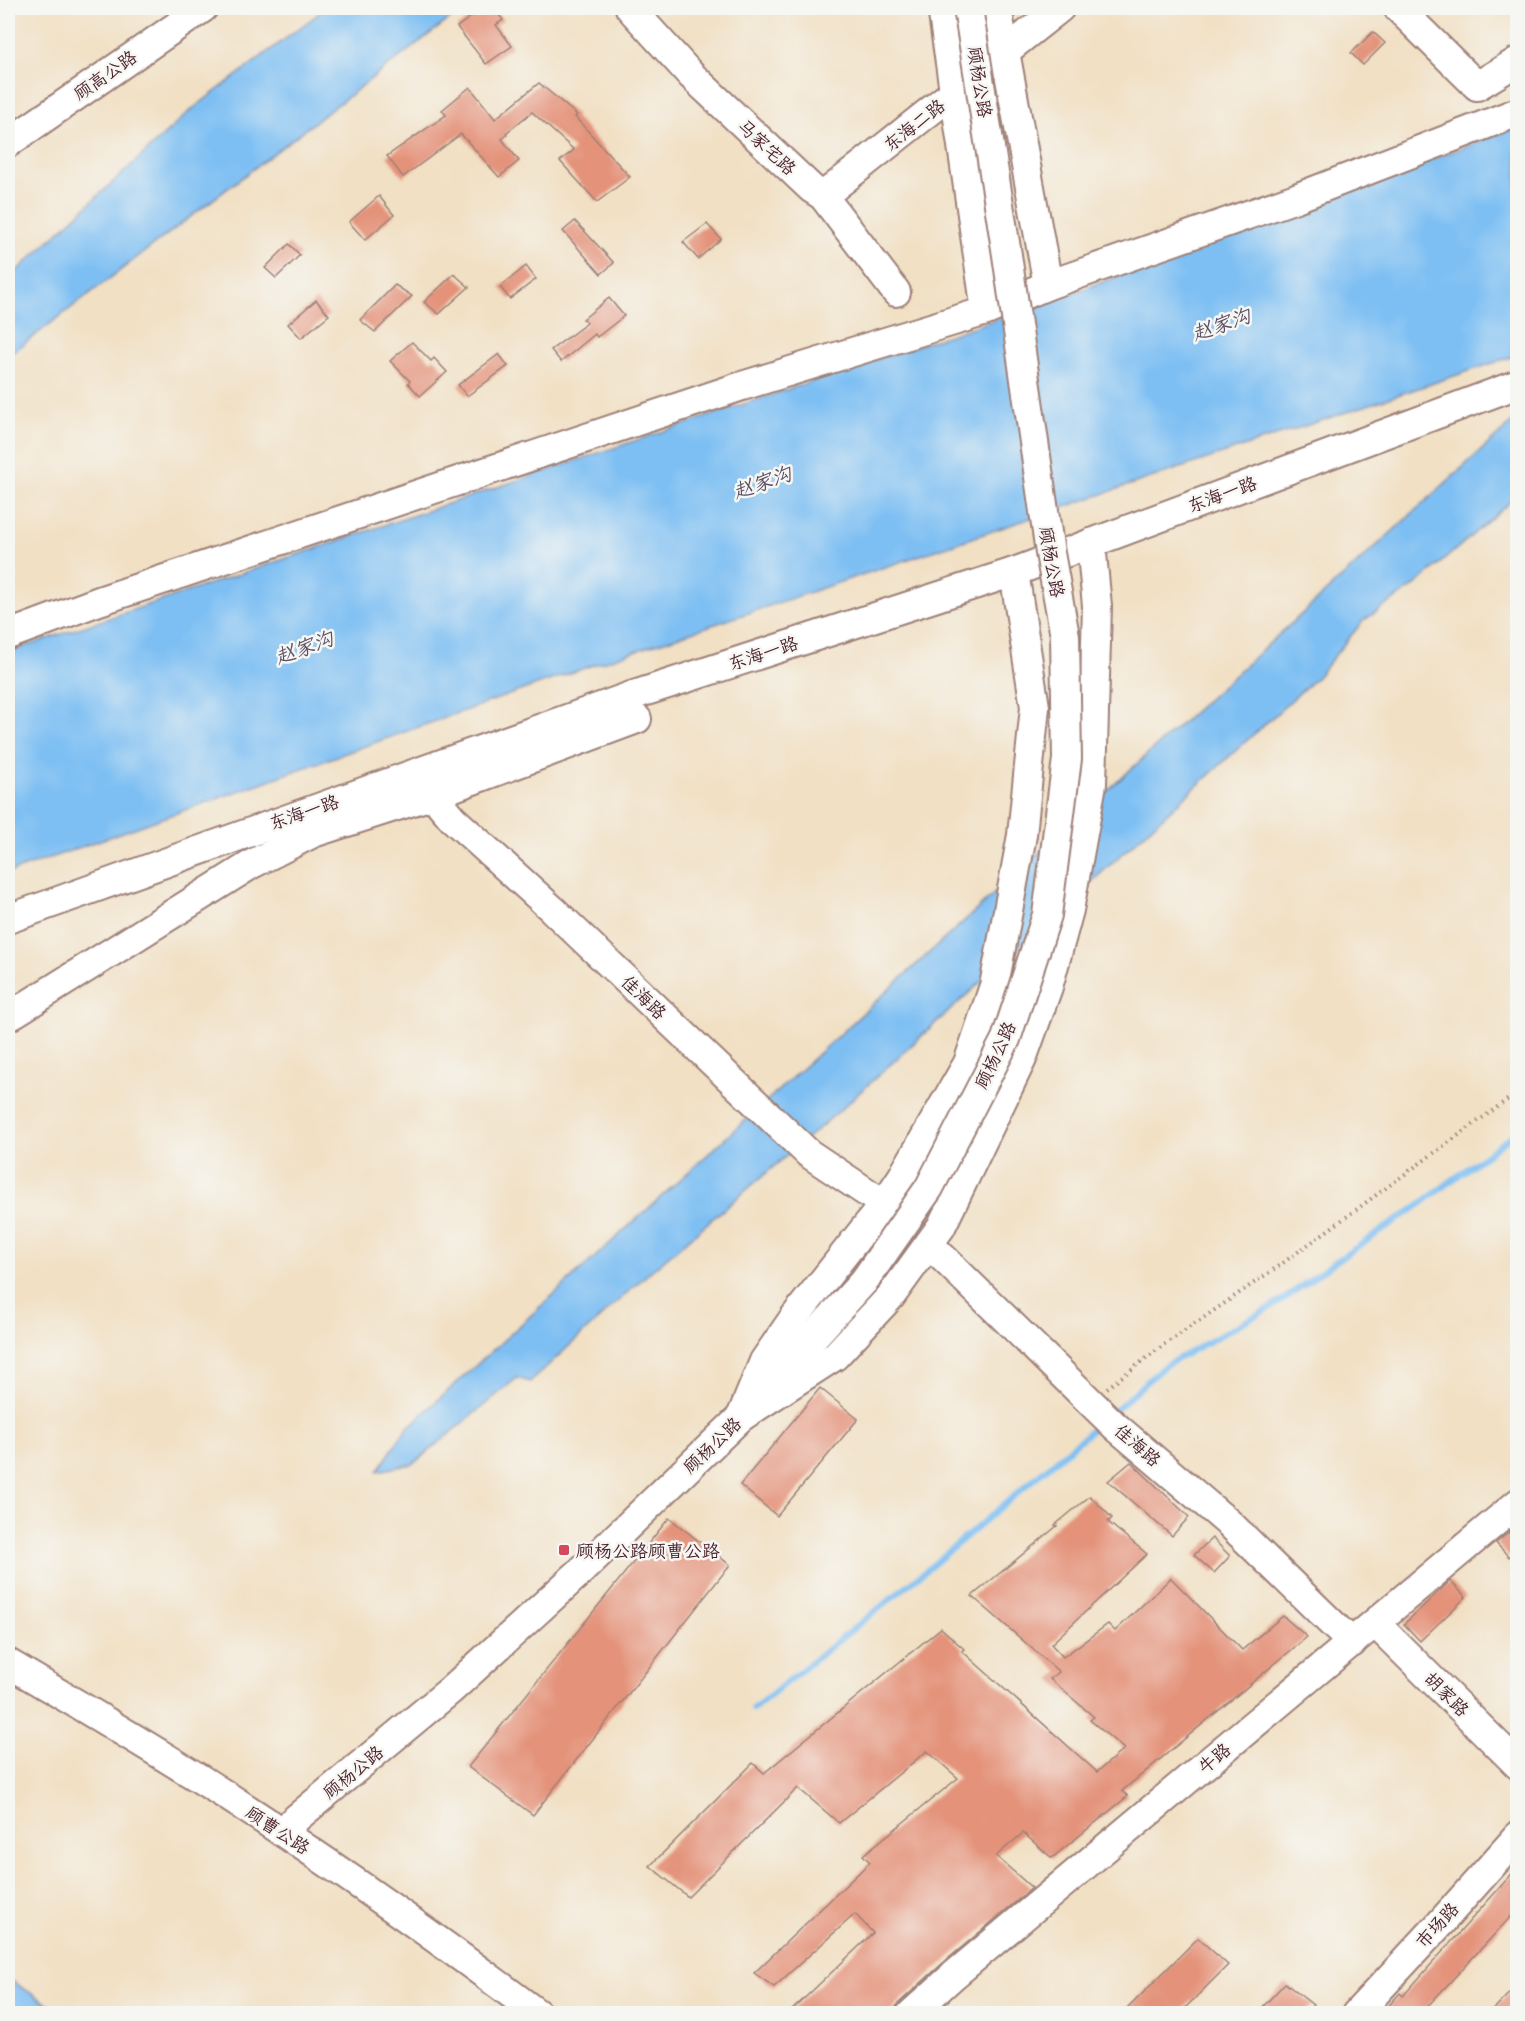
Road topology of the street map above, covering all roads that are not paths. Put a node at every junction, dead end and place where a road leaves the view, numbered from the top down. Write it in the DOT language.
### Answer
graph roads {
  1 [pos="203,8"];
  2 [pos="630,8"];
  3 [pos="942,8"];
  4 [pos="968,8"];
  5 [pos="997,8"];
  6 [pos="1060,8"];
  7 [pos="1398,8"];
  8 [pos="1005,53"];
  9 [pos="1518,62"];
  10 [pos="954,93"];
  11 [pos="1518,112"];
  12 [pos="8,143"];
  13 [pos="823,196"];
  14 [pos="1048,285"];
  15 [pos="896,292"];
  16 [pos="986,310"];
  17 [pos="1518,384"];
  18 [pos="1091,543"];
  19 [pos="1014,572"];
  20 [pos="8,635"];
  21 [pos="638,719"];
  22 [pos="436,780"];
  23 [pos="8,919"];
  24 [pos="8,1017"];
  25 [pos="884,1204"];
  26 [pos="929,1244"];
  27 [pos="741,1417"];
  28 [pos="1518,1503"];
  29 [pos="1375,1623"];
  30 [pos="1352,1643"];
  31 [pos="8,1663"];
  32 [pos="1518,1766"];
  33 [pos="281,1831"];
  34 [pos="1518,1836"];
  35 [pos="538,2013"];
  36 [pos="911,2013"];
  37 [pos="1356,2013"];
  1 -- 12 [label="street, 顾高公路"];
  2 -- 13 [label="street, 马家宅路"];
  3 -- 10 [label="street"];
  4 -- 27 [label="street, 顾杨公路, bridge"];
  5 -- 8 [label="street"];
  6 -- 8 [label="street, 东海二路"];
  7 -- 9 [label="street"];
  8 -- 10 [label="street, 东海二路"];
  8 -- 14 [label="street"];
  10 -- 13 [label="street, 东海二路"];
  10 -- 16 [label="street"];
  11 -- 14 [label="street"];
  13 -- 15 [label="street, 马家宅路"];
  14 -- 16 [label="street"];
  16 -- 20 [label="street"];
  17 -- 18 [label="street, 东海一路"];
  18 -- 19 [label="street, 东海一路"];
  18 -- 26 [label="street"];
  19 -- 22 [label="street, 东海一路"];
  19 -- 25 [label="street"];
  21 -- 22 [label="street"];
  22 -- 23 [label="street, 东海一路"];
  22 -- 24 [label="street"];
  22 -- 25 [label="street, 佳海路"];
  25 -- 27 [label="street"];
  26 -- 27 [label="street"];
  26 -- 30 [label="street, 佳海路"];
  27 -- 33 [label="street, 顾杨公路"];
  28 -- 29 [label="street, 牛路"];
  29 -- 30 [label="street, 牛路"];
  29 -- 32 [label="street, 胡家路"];
  30 -- 36 [label="street, 牛路"];
  31 -- 33 [label="street, 顾曹公路"];
  33 -- 35 [label="street, 顾曹公路"];
  34 -- 37 [label="street, 市场路"];
}
